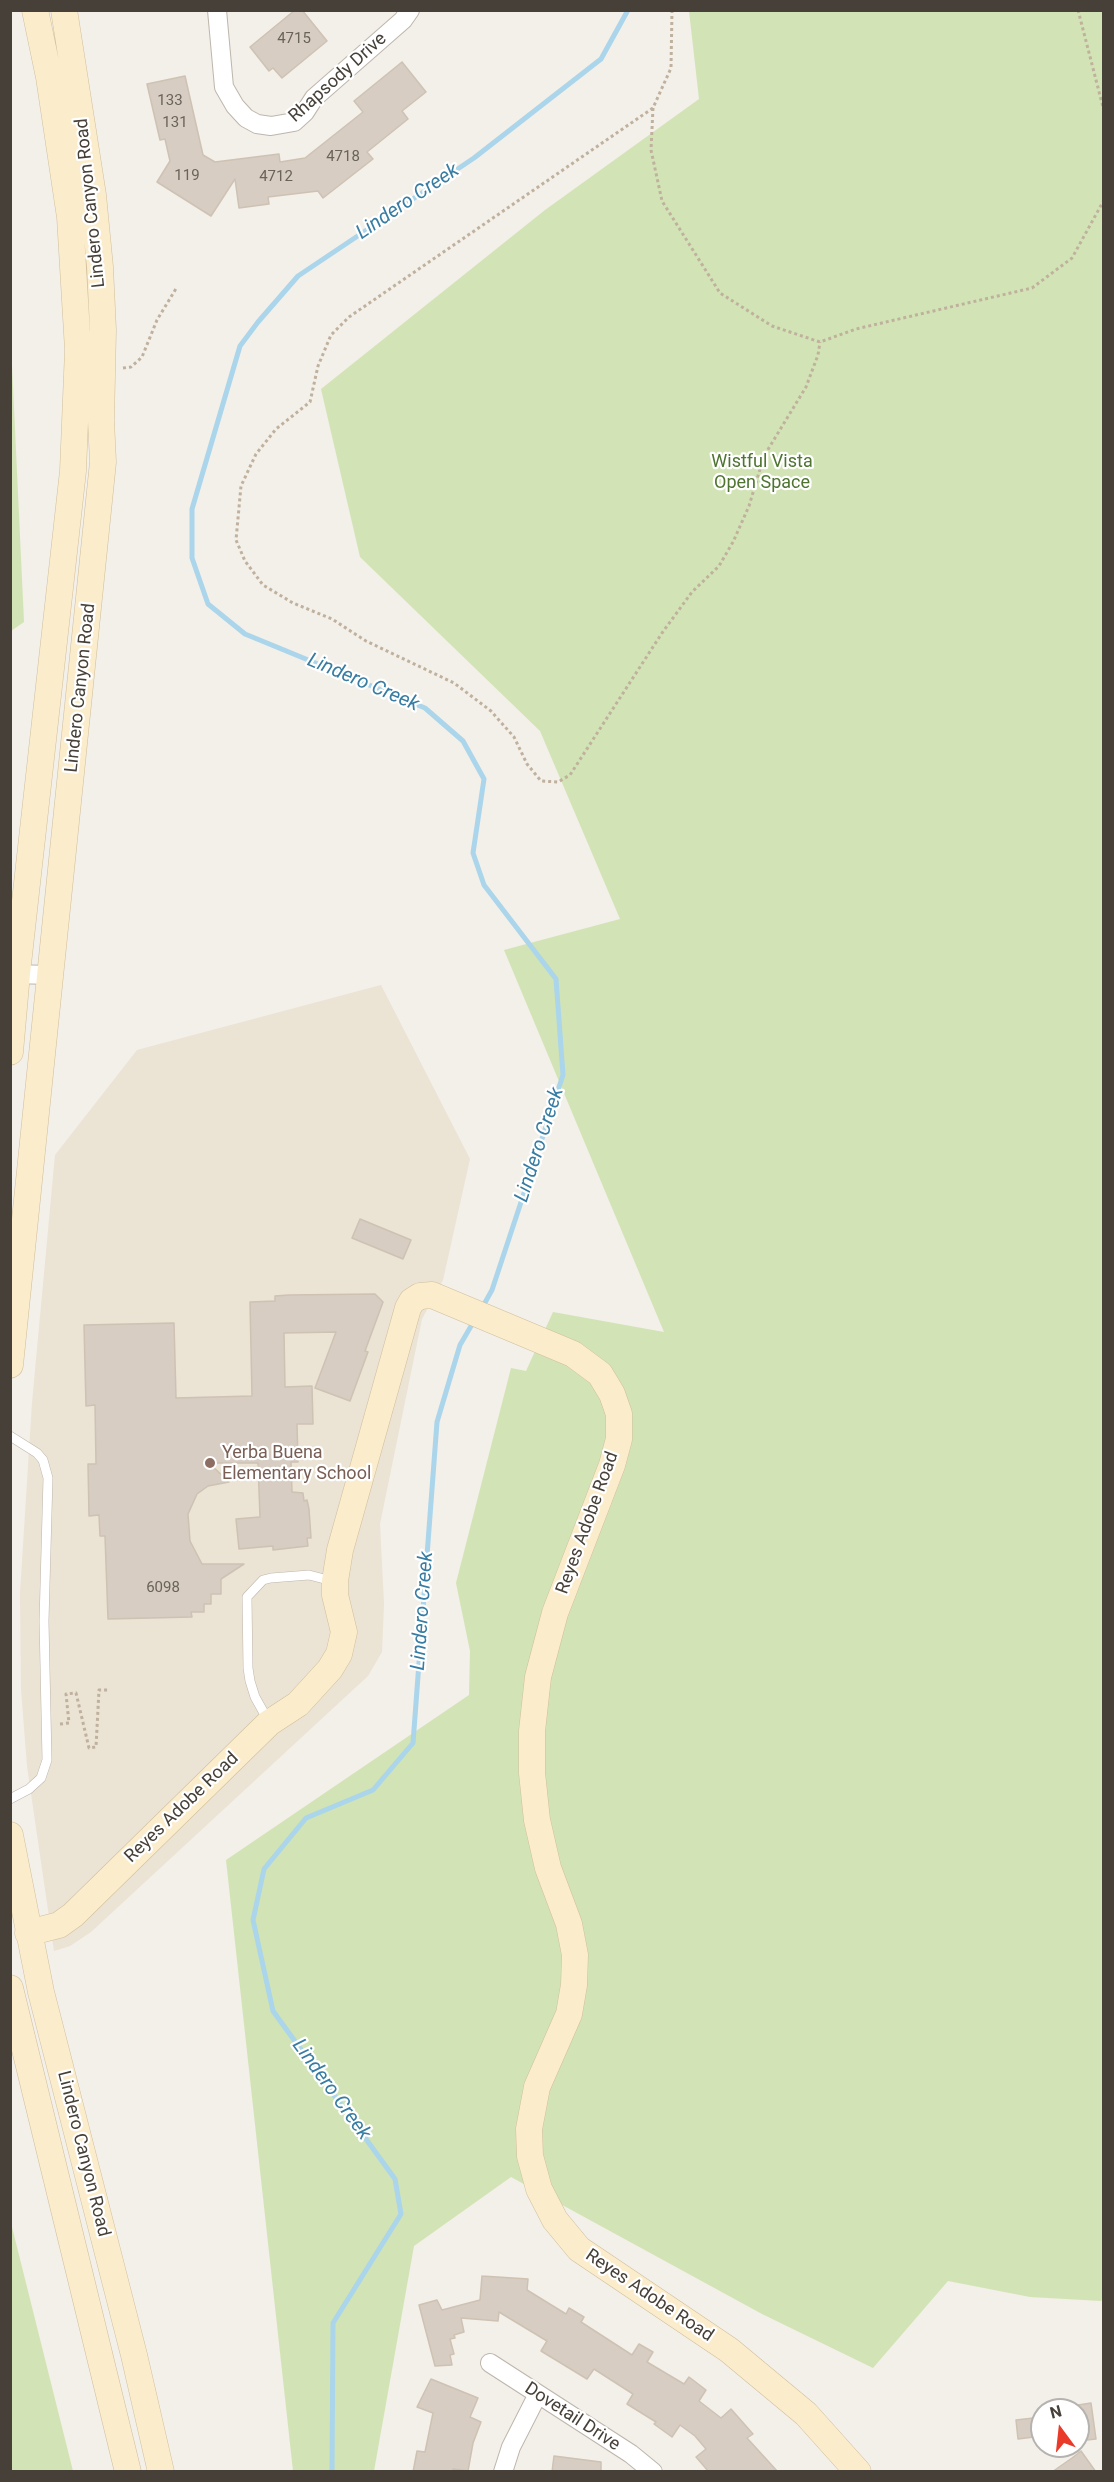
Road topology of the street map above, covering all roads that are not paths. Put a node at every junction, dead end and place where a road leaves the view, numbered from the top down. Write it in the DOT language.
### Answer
graph roads {
  1 [pos="35,10"];
  2 [pos="63,10"];
  3 [pos="217,10"];
  4 [pos="410,10"];
  5 [pos="14,973"];
  6 [pos="52,975"];
  7 [pos="10,1052"];
  8 [pos="10,1365"];
  9 [pos="10,1436"];
  10 [pos="335,1581"];
  11 [pos="269,1723"];
  12 [pos="10,1798"];
  13 [pos="10,1835"];
  14 [pos="28,1933"];
  15 [pos="10,1988"];
  16 [pos="76,2125"];
  17 [pos="45,2133"];
  18 [pos="490,2363"];
  19 [pos="538,2394"];
  20 [pos="128,2472"];
  21 [pos="161,2472"];
  22 [pos="503,2472"];
  23 [pos="653,2472"];
  24 [pos="858,2472"];
  1 -- 5 [label="main road, Lindero Canyon Road"];
  2 -- 6 [label="main road, Lindero Canyon Road"];
  3 -- 4 [label="street, Rhapsody Drive"];
  5 -- 6 [label="street"];
  5 -- 7 [label="main road, Lindero Canyon Road"];
  6 -- 8 [label="main road, Lindero Canyon Road"];
  9 -- 12 [label="lane"];
  10 -- 11 [label="main road, Reyes Adobe Road"];
  10 -- 11 [label="lane"];
  10 -- 24 [label="main road, Reyes Adobe Road"];
  11 -- 14 [label="main road, Reyes Adobe Road"];
  13 -- 14 [label="main road, Lindero Canyon Road"];
  14 -- 16 [label="main road, Lindero Canyon Road"];
  15 -- 17 [label="main road, Lindero Canyon Road"];
  16 -- 17 [label="main road"];
  16 -- 21 [label="main road, Lindero Canyon Road"];
  17 -- 20 [label="main road, Lindero Canyon Road"];
  18 -- 19 [label="street, Dovetail Drive"];
  19 -- 22 [label="street"];
  19 -- 23 [label="street, Dovetail Drive"];
}
